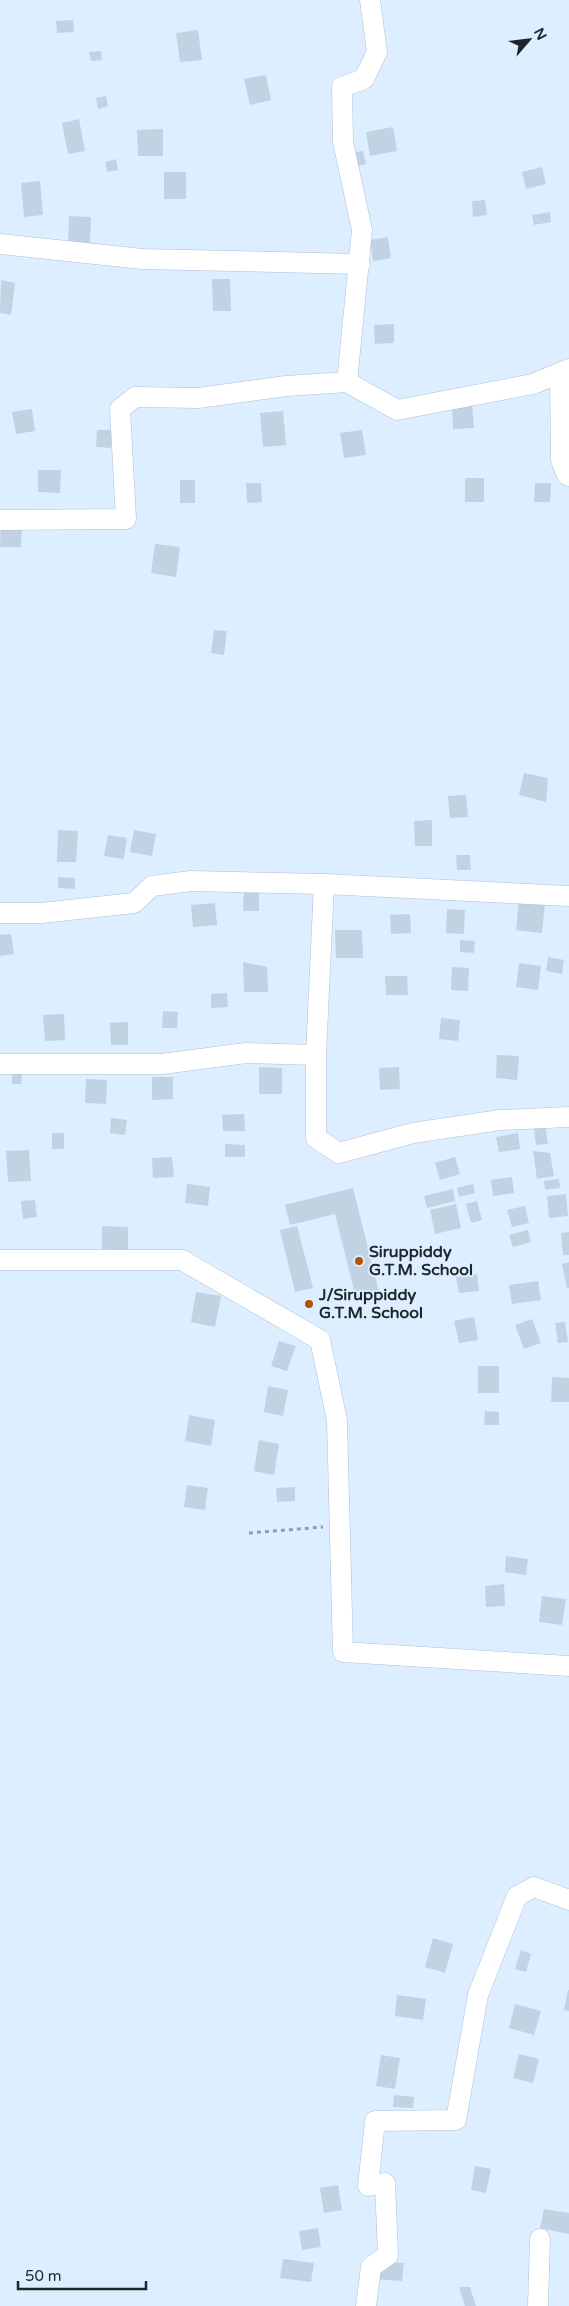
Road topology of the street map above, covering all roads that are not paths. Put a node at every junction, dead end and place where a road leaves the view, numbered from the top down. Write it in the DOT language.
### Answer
graph roads {
  1 [pos="370,0"];
  2 [pos="0,244"];
  3 [pos="360,264"];
  4 [pos="564,371"];
  5 [pos="347,382"];
  6 [pos="569,476"];
  7 [pos="0,520"];
  8 [pos="324,884"];
  9 [pos="569,896"];
  10 [pos="0,913"];
  11 [pos="316,1055"];
  12 [pos="0,1064"];
  13 [pos="569,1117"];
  14 [pos="0,1260"];
  15 [pos="569,1666"];
  16 [pos="569,1900"];
  17 [pos="540,2239"];
  18 [pos="366,2306"];
  19 [pos="538,2306"];
  1 -- 3 [label="street"];
  2 -- 3 [label="street"];
  3 -- 5 [label="street"];
  4 -- 5 [label="street"];
  4 -- 6 [label="street"];
  5 -- 7 [label="street"];
  8 -- 9 [label="street"];
  8 -- 10 [label="street"];
  8 -- 11 [label="street"];
  11 -- 12 [label="street"];
  11 -- 13 [label="street"];
  14 -- 15 [label="street"];
  16 -- 18 [label="street"];
  17 -- 19 [label="street"];
}
